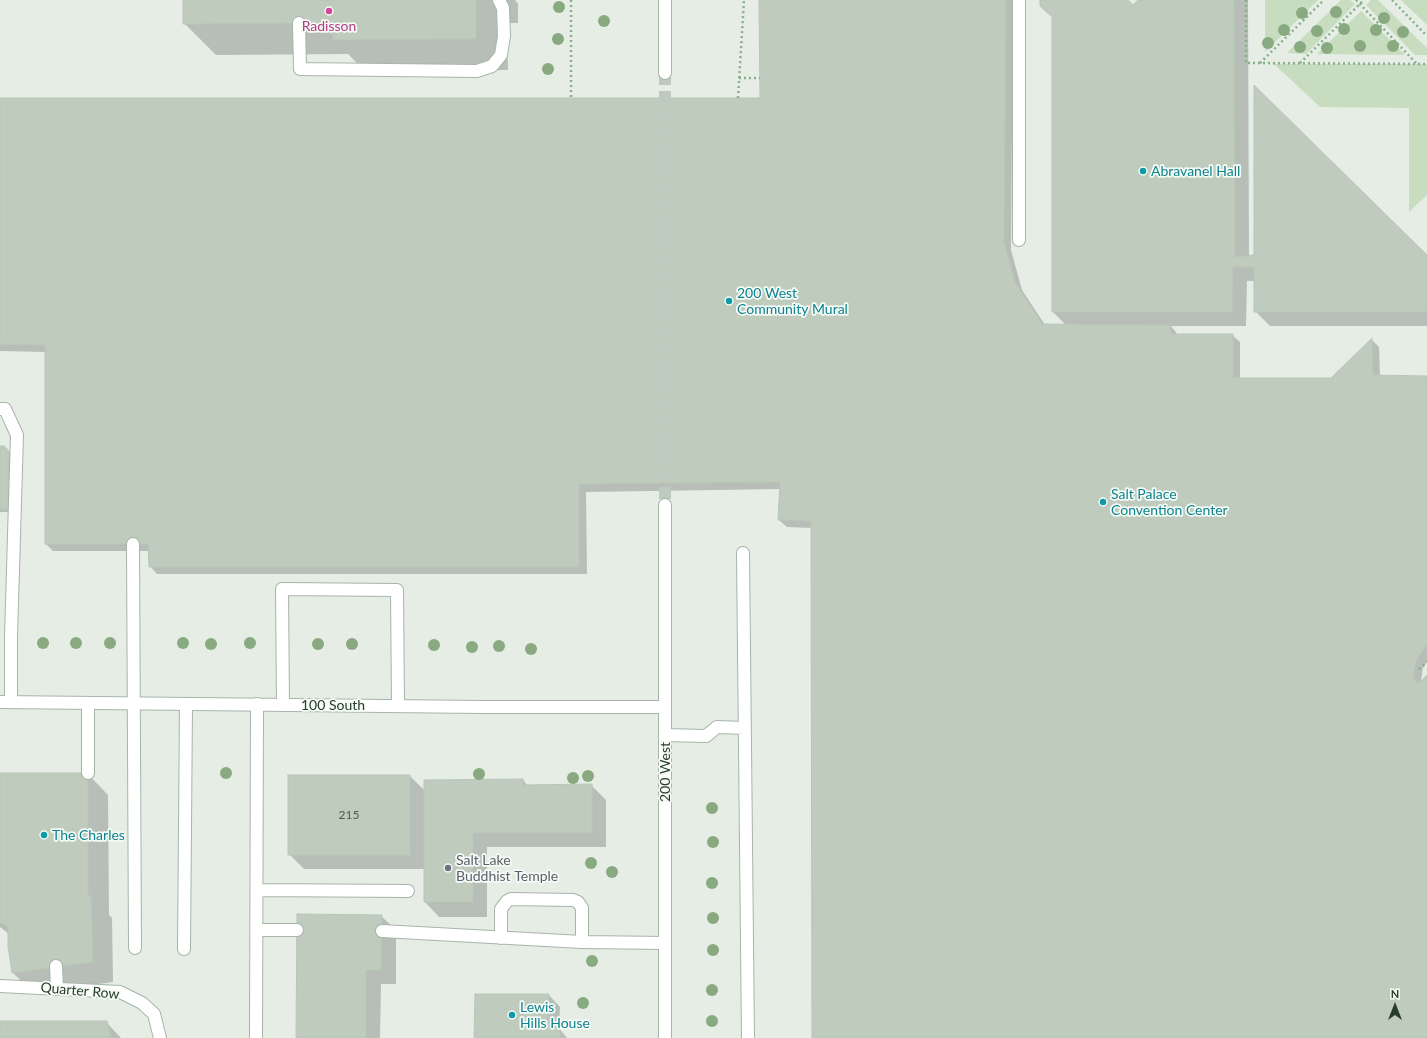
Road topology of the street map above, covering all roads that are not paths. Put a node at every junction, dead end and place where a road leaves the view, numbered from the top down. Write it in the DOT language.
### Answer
graph roads {
  1 [pos="665,0"];
  2 [pos="1018,0"];
  3 [pos="503,3"];
  4 [pos="300,23"];
  5 [pos="665,73"];
  6 [pos="1019,240"];
  7 [pos="3,409"];
  8 [pos="665,505"];
  9 [pos="133,544"];
  10 [pos="743,553"];
  11 [pos="5,702"];
  12 [pos="88,703"];
  13 [pos="135,704"];
  14 [pos="186,704"];
  15 [pos="257,704"];
  16 [pos="283,705"];
  17 [pos="398,705"];
  18 [pos="665,707"];
  19 [pos="745,728"];
  20 [pos="665,735"];
  21 [pos="88,773"];
  22 [pos="257,890"];
  23 [pos="408,891"];
  24 [pos="257,930"];
  25 [pos="297,930"];
  26 [pos="382,931"];
  27 [pos="501,938"];
  28 [pos="582,942"];
  29 [pos="665,944"];
  30 [pos="135,948"];
  31 [pos="184,949"];
  32 [pos="56,966"];
  33 [pos="0,986"];
  34 [pos="57,988"];
  35 [pos="160,1038"];
  36 [pos="256,1038"];
  37 [pos="665,1038"];
  38 [pos="748,1038"];
  1 -- 5 [label="street"];
  2 -- 6 [label="street"];
  3 -- 4 [label="street"];
  7 -- 11 [label="street"];
  8 -- 18 [label="street, 200 West"];
  9 -- 13 [label="street"];
  10 -- 19 [label="street"];
  11 -- 12 [label="street, 100 South"];
  12 -- 13 [label="street, 100 South"];
  12 -- 21 [label="street"];
  13 -- 14 [label="street, 100 South"];
  13 -- 30 [label="street"];
  14 -- 15 [label="street, 100 South"];
  14 -- 31 [label="street"];
  15 -- 16 [label="street, 100 South"];
  15 -- 22 [label="street"];
  16 -- 17 [label="street, 100 South"];
  16 -- 17 [label="street"];
  17 -- 18 [label="street, 100 South"];
  18 -- 20 [label="street, 200 West"];
  19 -- 20 [label="street"];
  19 -- 38 [label="street"];
  20 -- 29 [label="street, 200 West"];
  22 -- 23 [label="street"];
  22 -- 24 [label="street"];
  24 -- 25 [label="street"];
  24 -- 36 [label="street"];
  26 -- 27 [label="street"];
  27 -- 28 [label="street"];
  27 -- 28 [label="street"];
  28 -- 29 [label="street"];
  29 -- 37 [label="street, 200 West"];
  32 -- 34 [label="street"];
  33 -- 34 [label="street, Quarter Row"];
  34 -- 35 [label="street, Quarter Row"];
}
